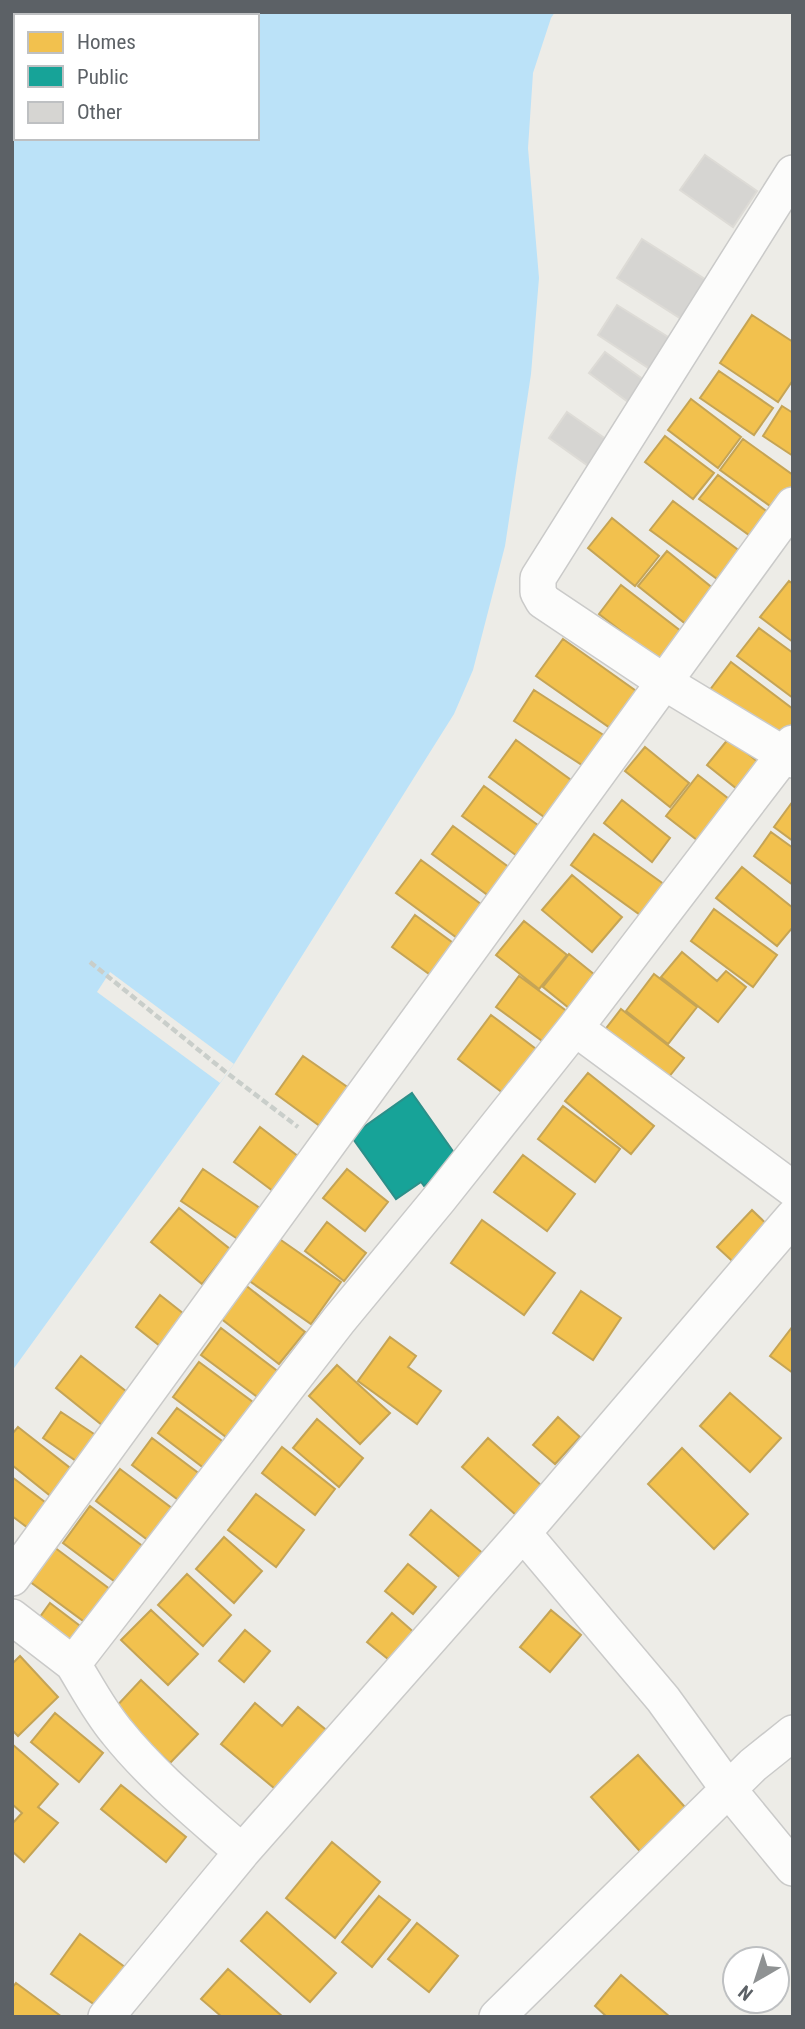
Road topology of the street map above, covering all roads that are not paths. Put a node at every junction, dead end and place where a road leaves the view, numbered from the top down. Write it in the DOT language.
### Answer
graph roads {
  1 [pos="793,173"];
  2 [pos="793,506"];
  3 [pos="664,681"];
  4 [pos="790,753"];
  5 [pos="575,1028"];
  6 [pos="793,1189"];
  7 [pos="793,1217"];
  8 [pos="523,1533"];
  9 [pos="12,1578"];
  10 [pos="12,1618"];
  11 [pos="73,1664"];
  12 [pos="793,1733"];
  13 [pos="729,1790"];
  14 [pos="242,1852"];
  15 [pos="793,1868"];
  16 [pos="106,2017"];
  17 [pos="497,2017"];
  1 -- 3 [label="street"];
  2 -- 3 [label="street"];
  3 -- 4 [label="street"];
  3 -- 9 [label="street"];
  4 -- 5 [label="street"];
  5 -- 6 [label="street"];
  5 -- 11 [label="street"];
  7 -- 8 [label="street"];
  8 -- 13 [label="street"];
  8 -- 14 [label="street"];
  10 -- 11 [label="street"];
  11 -- 14 [label="street"];
  12 -- 13 [label="street"];
  13 -- 15 [label="street"];
  13 -- 17 [label="street"];
  14 -- 16 [label="street"];
}
